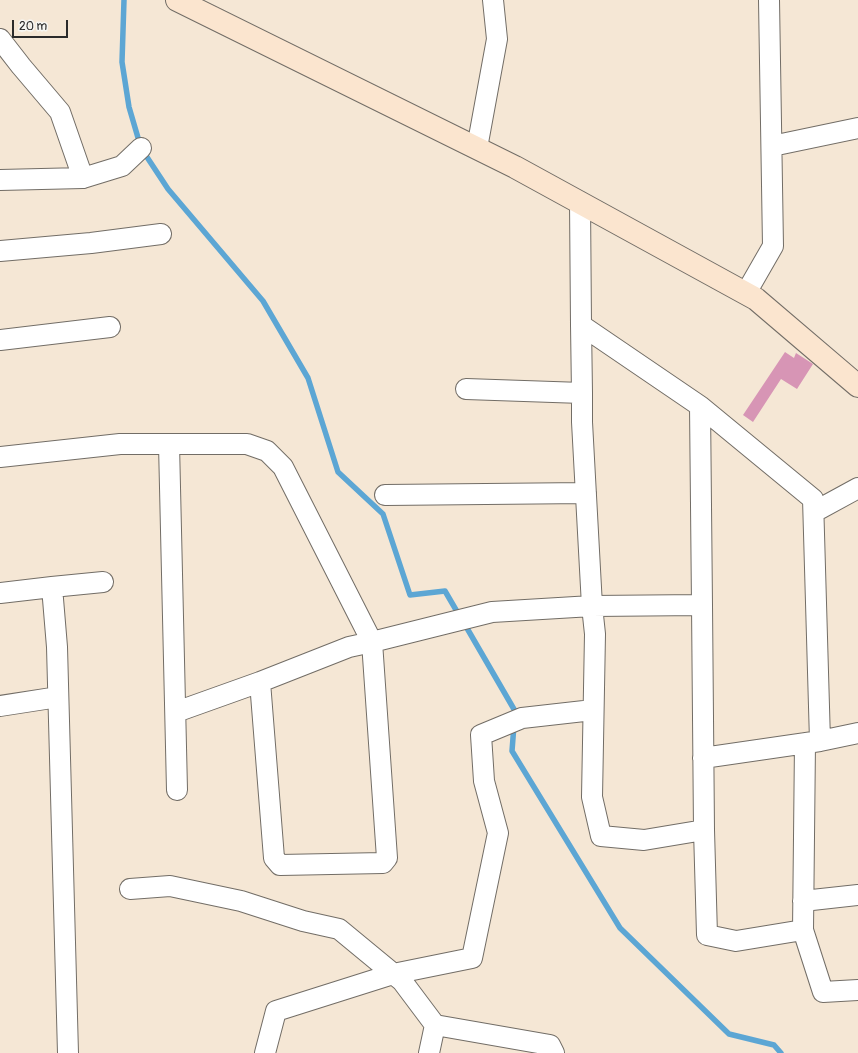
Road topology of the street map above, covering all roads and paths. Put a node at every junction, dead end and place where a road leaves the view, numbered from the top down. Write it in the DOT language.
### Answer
graph roads {
  1 [pos="177,0"];
  2 [pos="493,0"];
  3 [pos="769,0"];
  4 [pos="0,38"];
  5 [pos="858,128"];
  6 [pos="772,146"];
  7 [pos="141,148"];
  8 [pos="477,148"];
  9 [pos="84,178"];
  10 [pos="0,180"];
  11 [pos="580,202"];
  12 [pos="161,234"];
  13 [pos="0,251"];
  14 [pos="746,293"];
  15 [pos="581,326"];
  16 [pos="110,327"];
  17 [pos="0,340"];
  18 [pos="858,386"];
  19 [pos="466,389"];
  20 [pos="582,393"];
  21 [pos="700,406"];
  22 [pos="169,444"];
  23 [pos="0,457"];
  24 [pos="858,488"];
  25 [pos="586,493"];
  26 [pos="385,495"];
  27 [pos="814,512"];
  28 [pos="103,582"];
  29 [pos="52,587"];
  30 [pos="0,593"];
  31 [pos="702,605"];
  32 [pos="592,606"];
  33 [pos="372,642"];
  34 [pos="260,682"];
  35 [pos="58,697"];
  36 [pos="0,706"];
  37 [pos="593,710"];
  38 [pos="176,712"];
  39 [pos="858,733"];
  40 [pos="813,742"];
  41 [pos="703,758"];
  42 [pos="177,790"];
  43 [pos="704,830"];
  44 [pos="130,889"];
  45 [pos="858,895"];
  46 [pos="803,901"];
  47 [pos="803,930"];
  48 [pos="393,974"];
  49 [pos="858,990"];
  50 [pos="434,1025"];
  51 [pos="68,1053"];
  52 [pos="265,1053"];
  53 [pos="429,1053"];
  54 [pos="554,1053"];
  1 -- 8 [label="street"];
  2 -- 8 [label="street"];
  3 -- 6 [label="street"];
  4 -- 9 [label="street"];
  5 -- 6 [label="street"];
  6 -- 14 [label="street"];
  7 -- 9 [label="street"];
  8 -- 11 [label="street"];
  9 -- 10 [label="street"];
  11 -- 14 [label="street"];
  11 -- 15 [label="street"];
  12 -- 13 [label="street"];
  14 -- 18 [label="street"];
  15 -- 20 [label="street"];
  15 -- 21 [label="street"];
  16 -- 17 [label="street"];
  19 -- 20 [label="street"];
  20 -- 25 [label="street"];
  21 -- 27 [label="street"];
  21 -- 31 [label="street"];
  22 -- 23 [label="street"];
  22 -- 33 [label="street"];
  22 -- 38 [label="street"];
  24 -- 27 [label="street"];
  25 -- 26 [label="street"];
  25 -- 32 [label="street"];
  27 -- 40 [label="street"];
  28 -- 29 [label="street"];
  29 -- 30 [label="street"];
  29 -- 35 [label="street"];
  31 -- 32 [label="street"];
  31 -- 41 [label="street"];
  32 -- 33 [label="street"];
  32 -- 37 [label="street"];
  33 -- 34 [label="street"];
  33 -- 34 [label="street"];
  34 -- 38 [label="street"];
  35 -- 36 [label="street"];
  35 -- 51 [label="street"];
  37 -- 43 [label="street"];
  37 -- 48 [label="street"];
  38 -- 42 [label="street"];
  39 -- 40 [label="street"];
  40 -- 41 [label="street"];
  40 -- 46 [label="street"];
  41 -- 43 [label="street"];
  43 -- 47 [label="street"];
  44 -- 48 [label="street"];
  45 -- 46 [label="street"];
  46 -- 47 [label="street"];
  47 -- 49 [label="street"];
  48 -- 50 [label="street"];
  48 -- 52 [label="street"];
  50 -- 53 [label="street"];
  50 -- 54 [label="street"];
}
